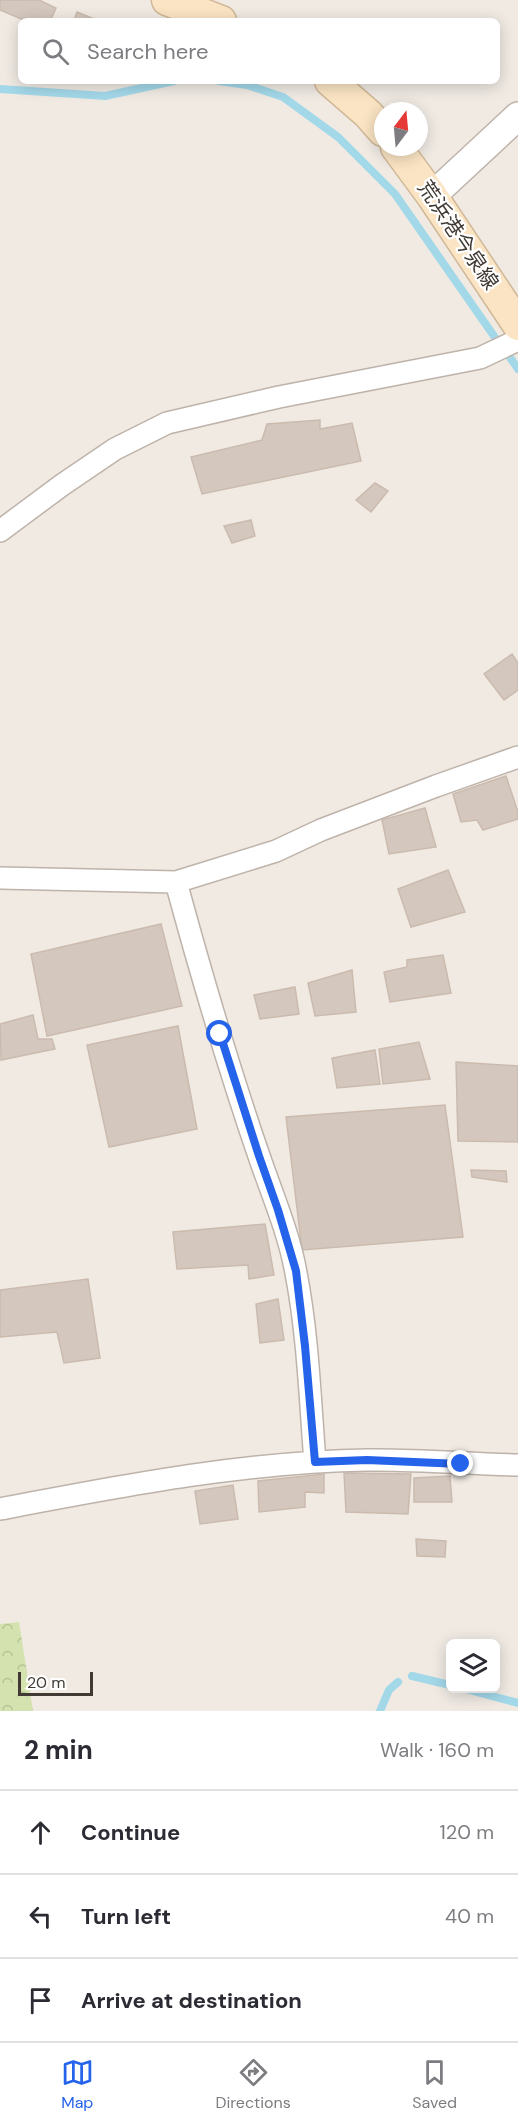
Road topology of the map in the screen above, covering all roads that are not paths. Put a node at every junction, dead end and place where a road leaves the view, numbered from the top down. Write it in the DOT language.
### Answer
graph roads {
  1 [pos="167,0"];
  2 [pos="213,18"];
  3 [pos="333,84"];
  4 [pos="518,116"];
  5 [pos="374,121"];
  6 [pos="403,156"];
  7 [pos="432,196"];
  8 [pos="518,325"];
  9 [pos="518,340"];
  10 [pos="0,531"];
  11 [pos="518,757"];
  12 [pos="0,878"];
  13 [pos="176,882"];
  14 [pos="315,1462"];
  15 [pos="518,1465"];
  16 [pos="0,1509"];
  1 -- 2 [label="main road"];
  3 -- 5 [label="main road"];
  4 -- 7 [label="street"];
  6 -- 7 [label="main road, 荒浜港今泉線"];
  7 -- 8 [label="main road, 荒浜港今泉線"];
  9 -- 10 [label="street"];
  11 -- 13 [label="street"];
  12 -- 13 [label="street"];
  13 -- 14 [label="street"];
  14 -- 15 [label="street"];
  14 -- 16 [label="street"];
}
